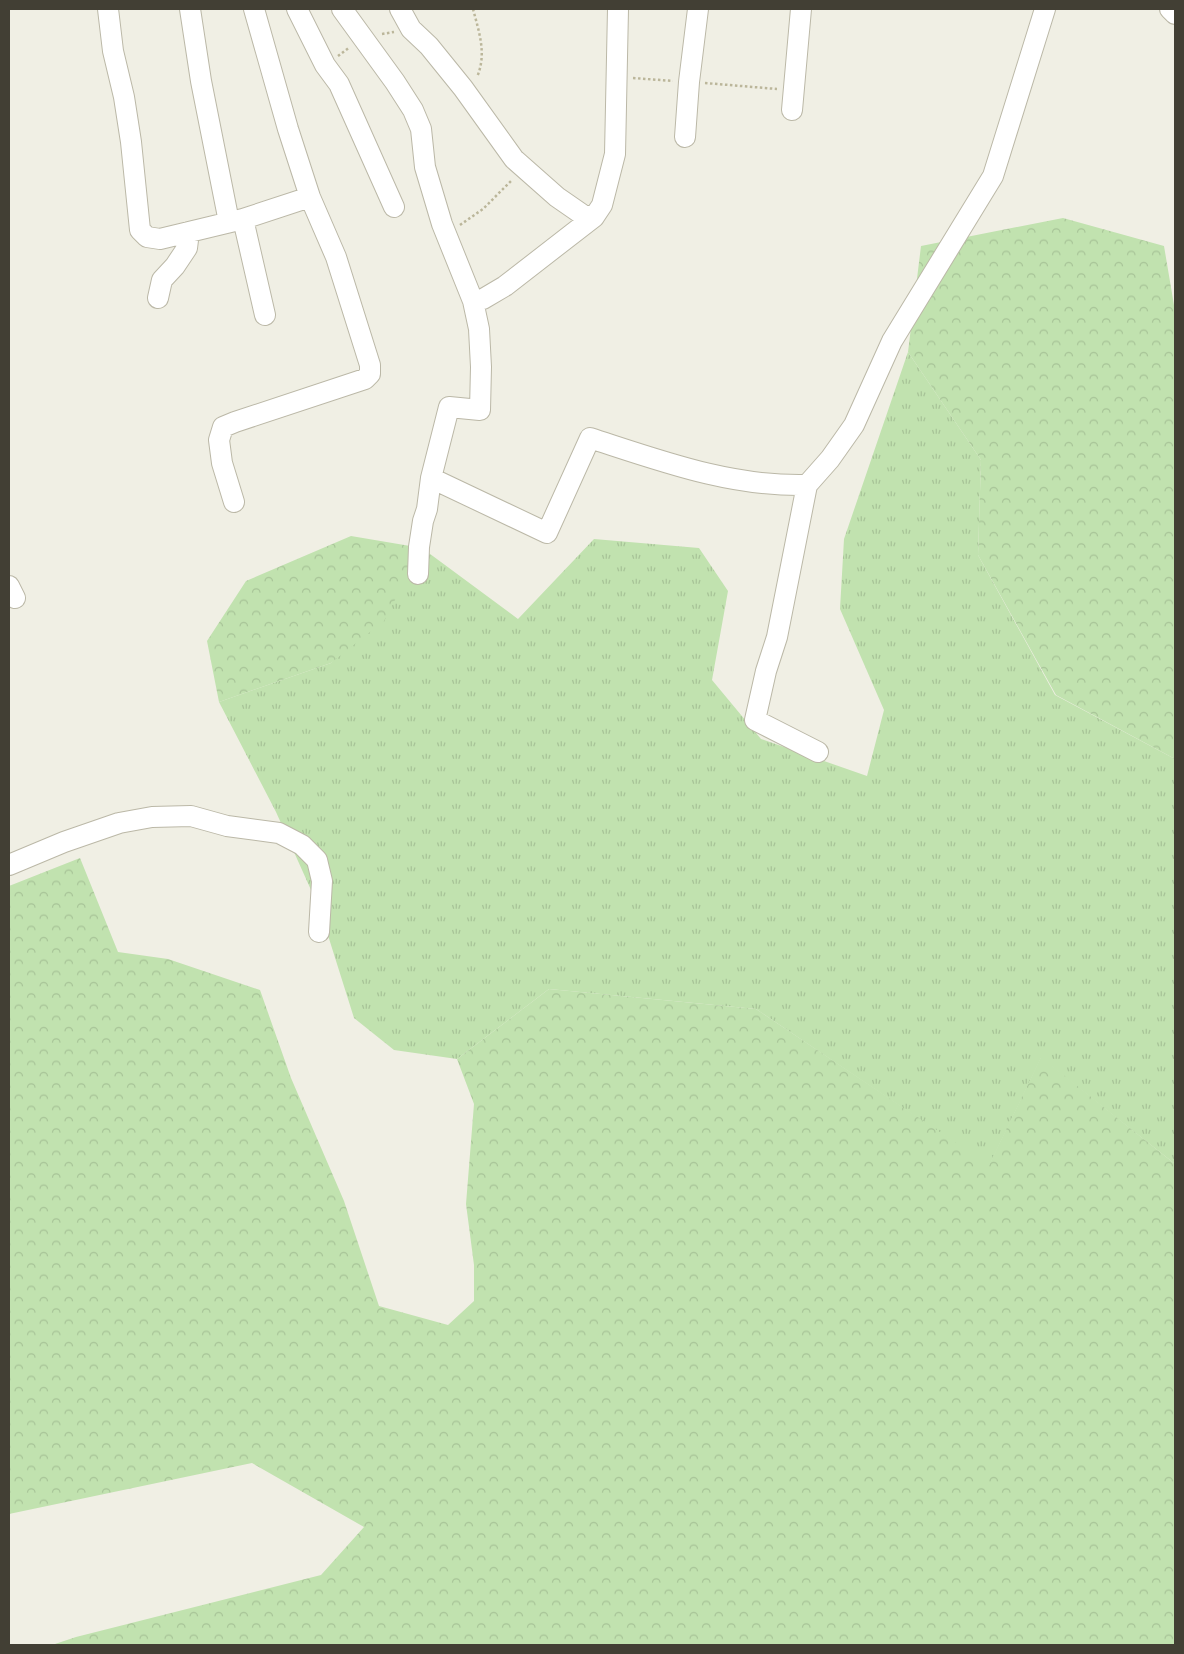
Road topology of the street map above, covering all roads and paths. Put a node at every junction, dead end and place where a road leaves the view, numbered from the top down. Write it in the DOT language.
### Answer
graph roads {
  1 [pos="108,9"];
  2 [pos="190,9"];
  3 [pos="254,9"];
  4 [pos="297,9"];
  5 [pos="342,9"];
  6 [pos="400,9"];
  7 [pos="473,9"];
  8 [pos="618,9"];
  9 [pos="698,9"];
  10 [pos="801,9"];
  11 [pos="1045,9"];
  12 [pos="1170,9"];
  13 [pos="1175,14"];
  14 [pos="469,96"];
  15 [pos="792,110"];
  16 [pos="685,137"];
  17 [pos="523,167"];
  18 [pos="310,197"];
  19 [pos="394,206"];
  20 [pos="594,217"];
  21 [pos="236,220"];
  22 [pos="189,232"];
  23 [pos="446,235"];
  24 [pos="158,298"];
  25 [pos="473,301"];
  26 [pos="265,315"];
  27 [pos="431,478"];
  28 [pos="806,485"];
  29 [pos="234,502"];
  30 [pos="418,574"];
  31 [pos="818,752"];
  32 [pos="9,865"];
  33 [pos="319,932"];
  1 -- 22 [label="street"];
  2 -- 21 [label="street"];
  3 -- 18 [label="street"];
  4 -- 19 [label="street"];
  5 -- 23 [label="street"];
  6 -- 14 [label="street"];
  7 -- 14 [label="path"];
  8 -- 20 [label="street"];
  9 -- 16 [label="street"];
  10 -- 15 [label="street"];
  11 -- 28 [label="street"];
  12 -- 13 [label="street"];
  14 -- 17 [label="street"];
  17 -- 20 [label="street"];
  17 -- 23 [label="path"];
  18 -- 21 [label="street"];
  18 -- 29 [label="street"];
  20 -- 25 [label="street"];
  21 -- 22 [label="street"];
  21 -- 26 [label="street"];
  22 -- 24 [label="street"];
  23 -- 25 [label="street"];
  25 -- 27 [label="street"];
  27 -- 28 [label="street"];
  27 -- 30 [label="street"];
  28 -- 31 [label="street"];
  32 -- 33 [label="street"];
}
